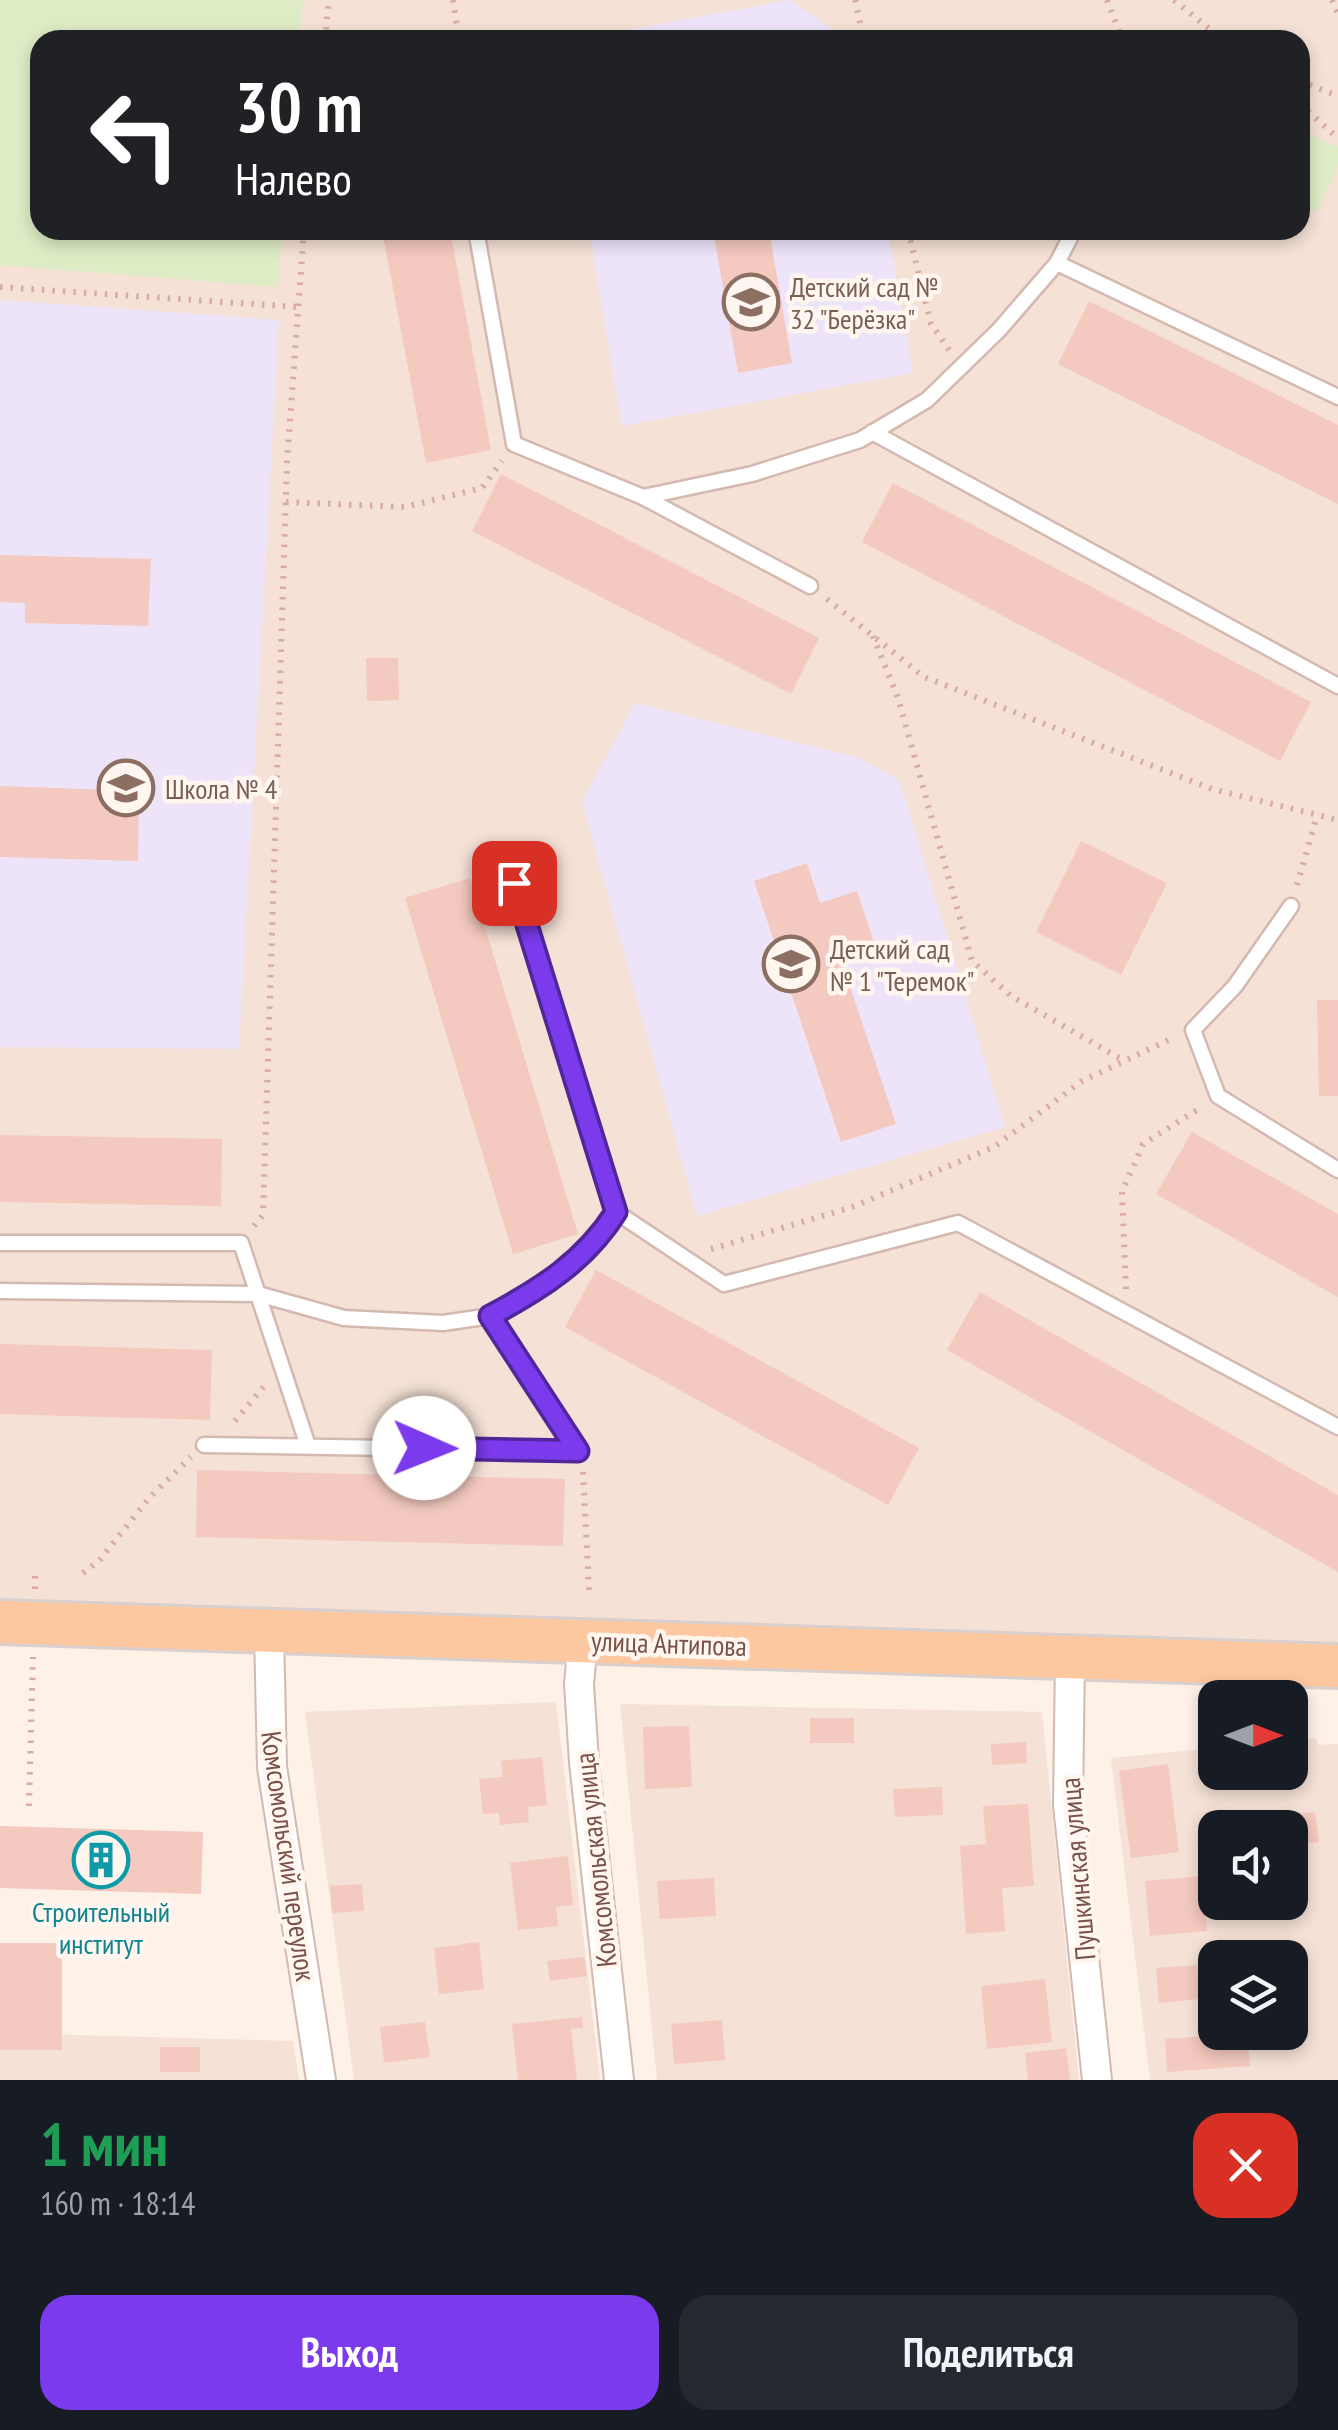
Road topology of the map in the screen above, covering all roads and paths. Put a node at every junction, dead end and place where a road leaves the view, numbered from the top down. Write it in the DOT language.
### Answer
graph roads {
  1 [pos="329,0"];
  2 [pos="453,0"];
  3 [pos="855,0"];
  4 [pos="1107,0"];
  5 [pos="1174,0"];
  6 [pos="1332,0"];
  7 [pos="1338,14"];
  8 [pos="326,30"];
  9 [pos="458,30"];
  10 [pos="862,30"];
  11 [pos="1118,30"];
  12 [pos="1211,30"];
  13 [pos="1310,85"];
  14 [pos="1338,96"];
  15 [pos="1310,113"];
  16 [pos="1338,138"];
  17 [pos="303,240"];
  18 [pos="478,240"];
  19 [pos="910,240"];
  20 [pos="1069,240"];
  21 [pos="1057,263"];
  22 [pos="0,287"];
  23 [pos="298,307"];
  24 [pos="961,367"];
  25 [pos="1338,397"];
  26 [pos="872,432"];
  27 [pos="514,444"];
  28 [pos="643,498"];
  29 [pos="286,502"];
  30 [pos="810,586"];
  31 [pos="872,635"];
  32 [pos="1338,686"];
  33 [pos="1316,816"];
  34 [pos="1338,820"];
  35 [pos="514,883"];
  36 [pos="1291,906"];
  37 [pos="1193,1030"];
  38 [pos="1123,1060"];
  39 [pos="1218,1096"];
  40 [pos="1338,1170"];
  41 [pos="616,1212"];
  42 [pos="0,1243"];
  43 [pos="241,1243"];
  44 [pos="680,1258"];
  45 [pos="0,1292"];
  46 [pos="258,1294"];
  47 [pos="1126,1311"];
  48 [pos="490,1316"];
  49 [pos="282,1363"];
  50 [pos="1338,1427"];
  51 [pos="204,1444"];
  52 [pos="308,1446"];
  53 [pos="578,1451"];
  54 [pos="82,1572"];
  55 [pos="590,1590"];
  56 [pos="17,1623"];
  57 [pos="269,1631"];
  58 [pos="583,1640"];
  59 [pos="1070,1657"];
  60 [pos="1338,1666"];
  61 [pos="29,1806"];
  62 [pos="321,2080"];
  63 [pos="619,2080"];
  64 [pos="1098,2080"];
  1 -- 8 [label="path"];
  2 -- 9 [label="path"];
  3 -- 10 [label="path"];
  4 -- 11 [label="path"];
  5 -- 12 [label="path"];
  6 -- 7 [label="path"];
  13 -- 14 [label="path"];
  15 -- 16 [label="path"];
  17 -- 23 [label="path"];
  18 -- 27 [label="lane"];
  19 -- 24 [label="path"];
  20 -- 21 [label="lane"];
  21 -- 24 [label="lane"];
  21 -- 25 [label="lane"];
  22 -- 23 [label="path"];
  23 -- 29 [label="path"];
  24 -- 26 [label="lane"];
  26 -- 28 [label="lane"];
  26 -- 32 [label="lane"];
  27 -- 28 [label="lane"];
  27 -- 29 [label="path"];
  28 -- 30 [label="lane"];
  29 -- 43 [label="path"];
  30 -- 31 [label="path"];
  31 -- 33 [label="path"];
  31 -- 38 [label="path"];
  33 -- 34 [label="path"];
  33 -- 36 [label="path"];
  35 -- 41 [label="lane"];
  36 -- 37 [label="lane"];
  37 -- 38 [label="path"];
  37 -- 39 [label="lane"];
  38 -- 44 [label="path"];
  39 -- 40 [label="lane"];
  39 -- 47 [label="path"];
  41 -- 44 [label="lane"];
  41 -- 48 [label="lane"];
  42 -- 43 [label="lane"];
  43 -- 46 [label="lane"];
  44 -- 47 [label="lane"];
  45 -- 46 [label="lane"];
  46 -- 48 [label="lane"];
  46 -- 49 [label="lane"];
  47 -- 50 [label="lane"];
  48 -- 53 [label="lane"];
  49 -- 51 [label="path"];
  49 -- 52 [label="lane"];
  51 -- 52 [label="lane"];
  51 -- 54 [label="path"];
  52 -- 53 [label="lane"];
  53 -- 55 [label="path"];
  56 -- 57 [label="main road, улица Антипова"];
  56 -- 61 [label="path"];
  57 -- 58 [label="main road, улица Антипова"];
  57 -- 62 [label="street, Комсомольский переулок"];
  58 -- 59 [label="main road, улица Антипова"];
  58 -- 63 [label="street, Комсомольская улица"];
  59 -- 60 [label="main road, улица Антипова"];
  59 -- 64 [label="street, Пушкинская улица"];
}
